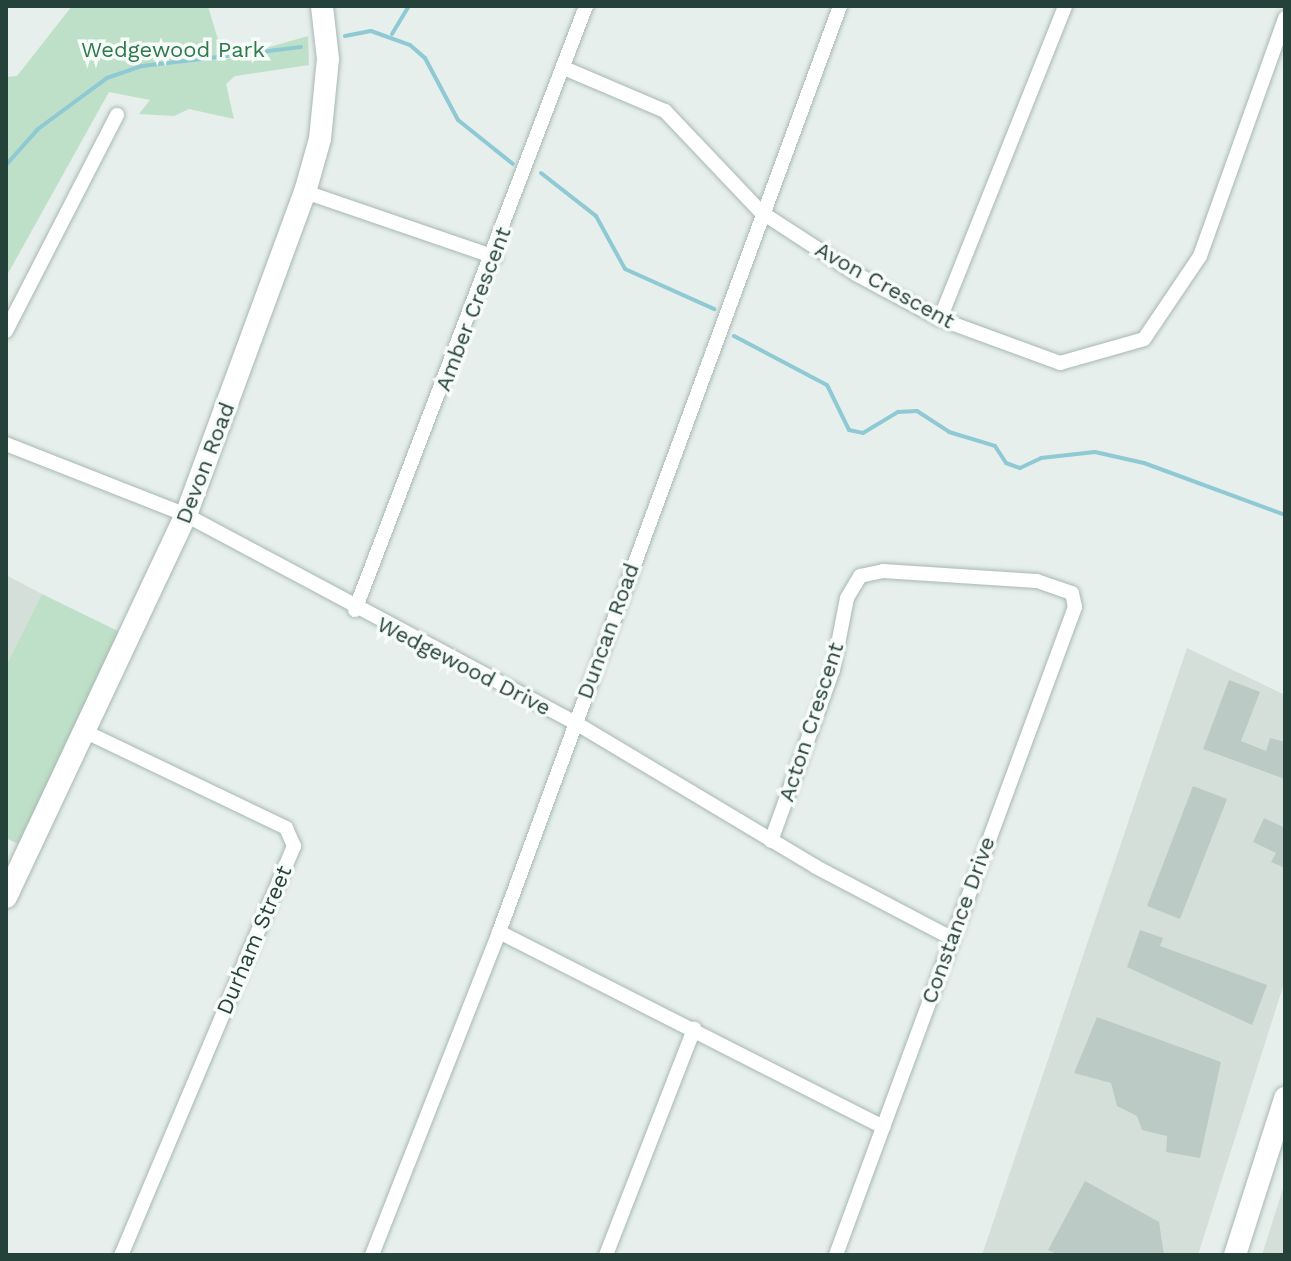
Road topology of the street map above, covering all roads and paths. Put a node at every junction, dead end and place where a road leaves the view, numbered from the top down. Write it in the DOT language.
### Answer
graph roads {
  1 [pos="322,6"];
  2 [pos="586,6"];
  3 [pos="840,6"];
  4 [pos="1065,6"];
  5 [pos="1285,18"];
  6 [pos="564,68"];
  7 [pos="117,115"];
  8 [pos="305,192"];
  9 [pos="761,212"];
  10 [pos="495,257"];
  11 [pos="940,319"];
  12 [pos="6,331"];
  13 [pos="6,444"];
  14 [pos="186,515"];
  15 [pos="1067,589"];
  16 [pos="355,610"];
  17 [pos="574,722"];
  18 [pos="88,733"];
  19 [pos="771,841"];
  20 [pos="6,897"];
  21 [pos="499,932"];
  22 [pos="951,938"];
  23 [pos="694,1029"];
  24 [pos="1285,1098"];
  25 [pos="883,1127"];
  26 [pos="121,1255"];
  27 [pos="372,1255"];
  28 [pos="606,1255"];
  29 [pos="836,1255"];
  30 [pos="1235,1255"];
  1 -- 8 [label="street, Devon Road"];
  2 -- 6 [label="street, Amber Crescent"];
  3 -- 9 [label="street, Duncan Road"];
  4 -- 11 [label="street"];
  5 -- 11 [label="street, Avon Crescent"];
  6 -- 9 [label="street, Avon Crescent"];
  6 -- 10 [label="street, Amber Crescent"];
  7 -- 12 [label="street"];
  8 -- 10 [label="street"];
  8 -- 14 [label="street, Devon Road"];
  9 -- 11 [label="street, Avon Crescent"];
  9 -- 17 [label="street, Duncan Road"];
  10 -- 16 [label="street, Amber Crescent"];
  13 -- 14 [label="street, Wedgewood Drive"];
  14 -- 16 [label="street, Wedgewood Drive"];
  14 -- 18 [label="street, Devon Road"];
  15 -- 19 [label="street, Acton Crescent"];
  15 -- 22 [label="street, Constance Drive"];
  16 -- 17 [label="street, Wedgewood Drive"];
  17 -- 19 [label="street, Wedgewood Drive"];
  17 -- 21 [label="street, Duncan Road"];
  18 -- 20 [label="street, Devon Road"];
  18 -- 26 [label="street, Durham Street"];
  19 -- 22 [label="street, Wedgewood Drive"];
  21 -- 23 [label="street"];
  21 -- 27 [label="street, Duncan Road"];
  22 -- 25 [label="street, Constance Drive"];
  23 -- 25 [label="street"];
  23 -- 28 [label="street"];
  24 -- 30 [label="street"];
  25 -- 29 [label="street, Constance Drive"];
}
